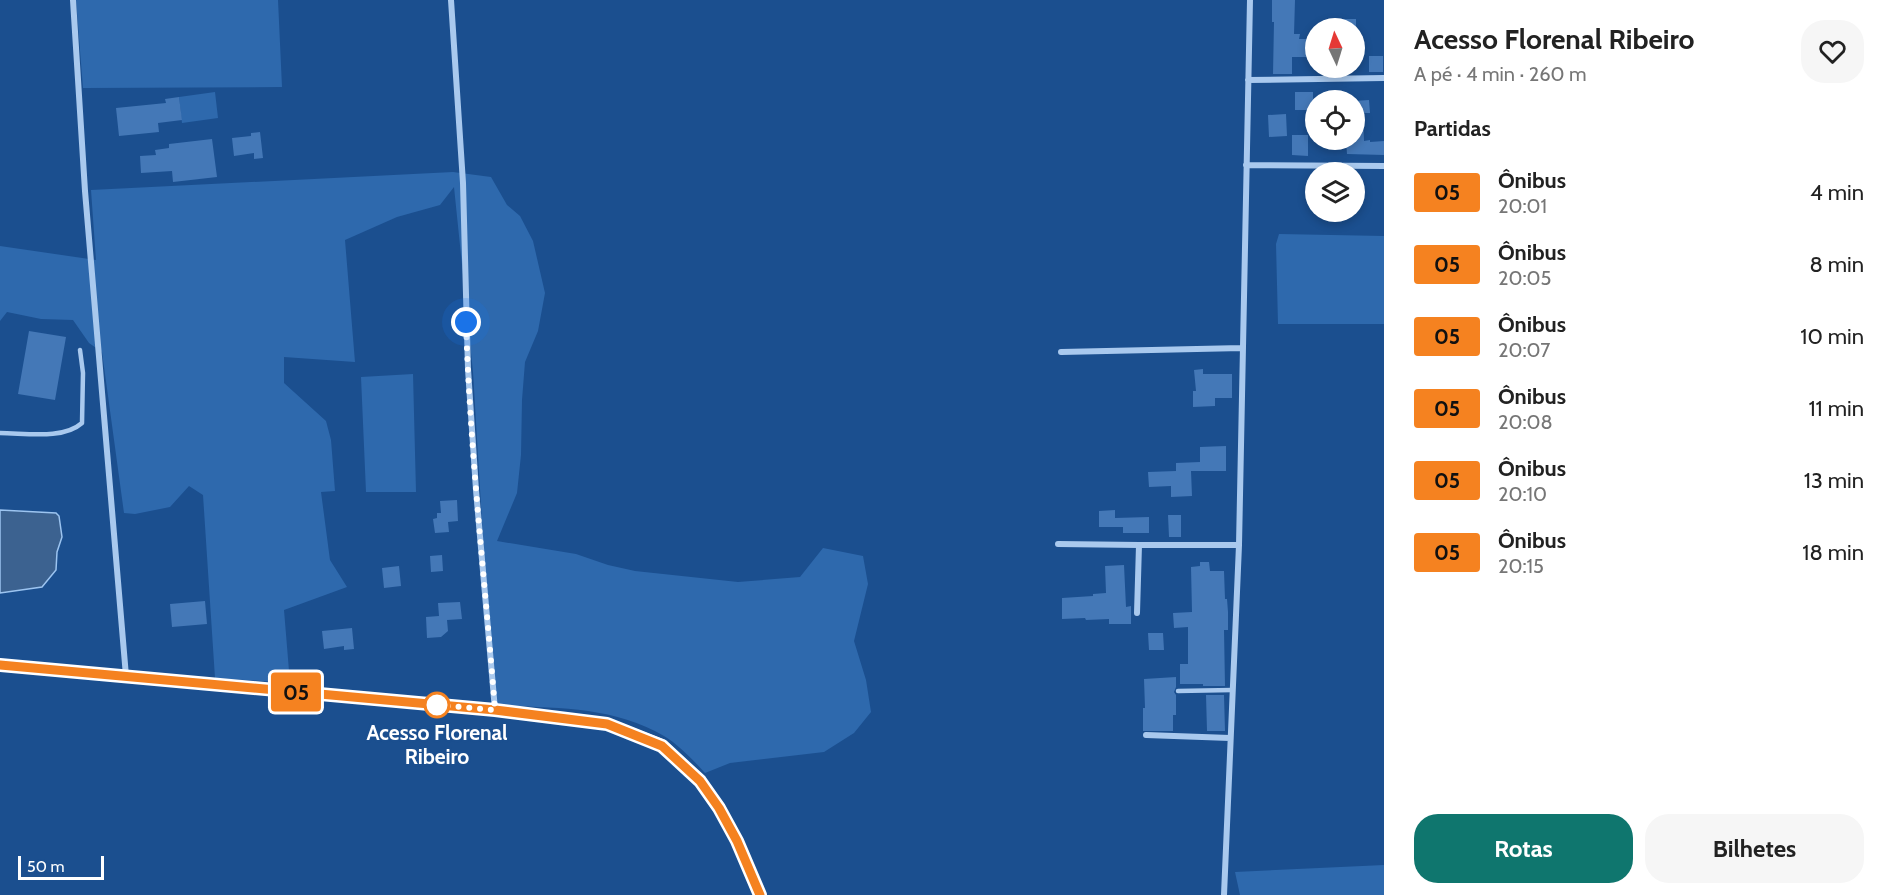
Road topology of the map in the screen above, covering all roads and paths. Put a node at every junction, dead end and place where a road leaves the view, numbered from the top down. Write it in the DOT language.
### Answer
graph roads {
  1 [pos="73,0"];
  2 [pos="451,0"];
  3 [pos="1250,0"];
  4 [pos="1384,78"];
  5 [pos="1248,80"];
  6 [pos="1246,165"];
  7 [pos="1384,166"];
  8 [pos="1242,348"];
  9 [pos="80,350"];
  10 [pos="1061,352"];
  11 [pos="0,433"];
  12 [pos="1058,544"];
  13 [pos="1239,544"];
  14 [pos="1139,545"];
  15 [pos="1137,613"];
  16 [pos="0,665"];
  17 [pos="126,676"];
  18 [pos="1232,690"];
  19 [pos="1178,691"];
  20 [pos="495,710"];
  21 [pos="1146,735"];
  22 [pos="1230,738"];
  23 [pos="760,895"];
  24 [pos="1224,895"];
  1 -- 17 [label="street"];
  2 -- 20 [label="street"];
  3 -- 5 [label="street"];
  4 -- 5 [label="street"];
  5 -- 6 [label="street"];
  6 -- 7 [label="street"];
  6 -- 8 [label="street"];
  8 -- 10 [label="street"];
  8 -- 13 [label="street"];
  9 -- 11 [label="lane"];
  12 -- 14 [label="street"];
  13 -- 14 [label="street"];
  13 -- 18 [label="street"];
  14 -- 15 [label="street"];
  16 -- 17 [label="street"];
  17 -- 20 [label="street"];
  18 -- 19 [label="lane"];
  18 -- 22 [label="street"];
  20 -- 23 [label="street"];
  21 -- 22 [label="street"];
  22 -- 24 [label="street"];
}
